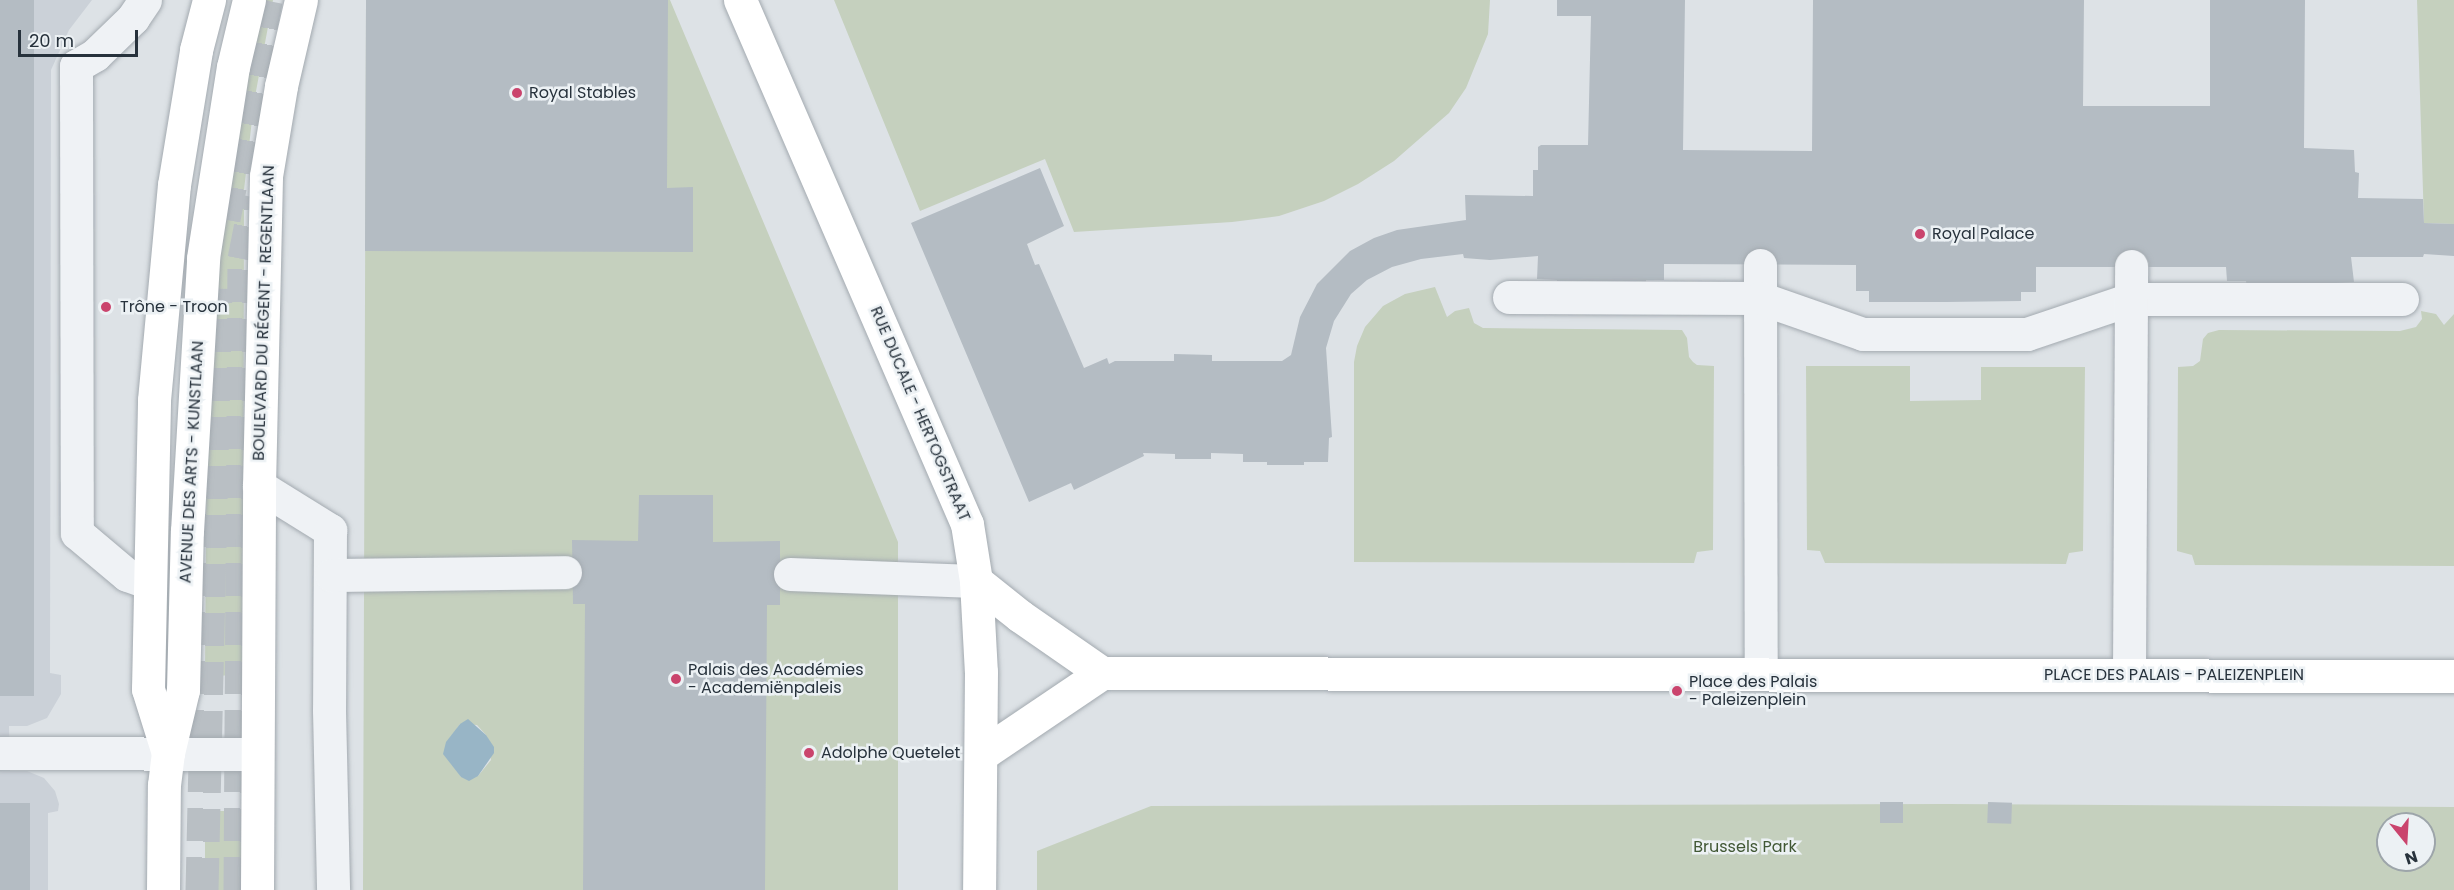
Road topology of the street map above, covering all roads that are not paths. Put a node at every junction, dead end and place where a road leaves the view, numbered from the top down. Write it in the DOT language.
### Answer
graph roads {
  1 [pos="145,0"];
  2 [pos="208,0"];
  3 [pos="249,0"];
  4 [pos="301,0"];
  5 [pos="741,0"];
  6 [pos="1760,265"];
  7 [pos="2131,267"];
  8 [pos="1509,297"];
  9 [pos="1760,298"];
  10 [pos="2131,299"];
  11 [pos="2402,299"];
  12 [pos="259,486"];
  13 [pos="564,572"];
  14 [pos="790,574"];
  15 [pos="331,575"];
  16 [pos="976,581"];
  17 [pos="150,583"];
  18 [pos="1102,673"];
  19 [pos="1761,674"];
  20 [pos="2129,675"];
  21 [pos="2454,676"];
  22 [pos="0,753"];
  23 [pos="168,753"];
  24 [pos="257,754"];
  25 [pos="982,754"];
  26 [pos="163,890"];
  27 [pos="257,890"];
  28 [pos="333,890"];
  29 [pos="979,890"];
  1 -- 17 [label="street"];
  2 -- 17 [label="main road"];
  3 -- 23 [label="main road, AVENUE DES ARTS - KUNSTLAAN"];
  4 -- 12 [label="main road, BOULEVARD DU RÉGENT - REGENTLAAN"];
  5 -- 16 [label="main road, RUE DUCALE - HERTOGSTRAAT"];
  6 -- 9 [label="street"];
  7 -- 10 [label="street"];
  8 -- 9 [label="street"];
  9 -- 10 [label="street"];
  9 -- 19 [label="street"];
  10 -- 11 [label="street"];
  10 -- 20 [label="street"];
  12 -- 15 [label="street"];
  12 -- 24 [label="main road, BOULEVARD DU RÉGENT - REGENTLAAN"];
  13 -- 15 [label="street"];
  14 -- 16 [label="street"];
  15 -- 28 [label="street"];
  16 -- 18 [label="main road"];
  16 -- 25 [label="main road, RUE DUCALE - HERTOGSTRAAT"];
  17 -- 23 [label="main road"];
  18 -- 19 [label="main road, PLACE DES PALAIS - PALEIZENPLEIN"];
  18 -- 25 [label="main road"];
  19 -- 20 [label="main road, PLACE DES PALAIS - PALEIZENPLEIN"];
  20 -- 21 [label="main road, PLACE DES PALAIS - PALEIZENPLEIN"];
  22 -- 23 [label="street"];
  23 -- 24 [label="street"];
  23 -- 26 [label="main road, AVENUE DES ARTS - KUNSTLAAN"];
  24 -- 27 [label="main road, BOULEVARD DU RÉGENT - REGENTLAAN"];
  25 -- 29 [label="main road, RUE DUCALE - HERTOGSTRAAT"];
}
